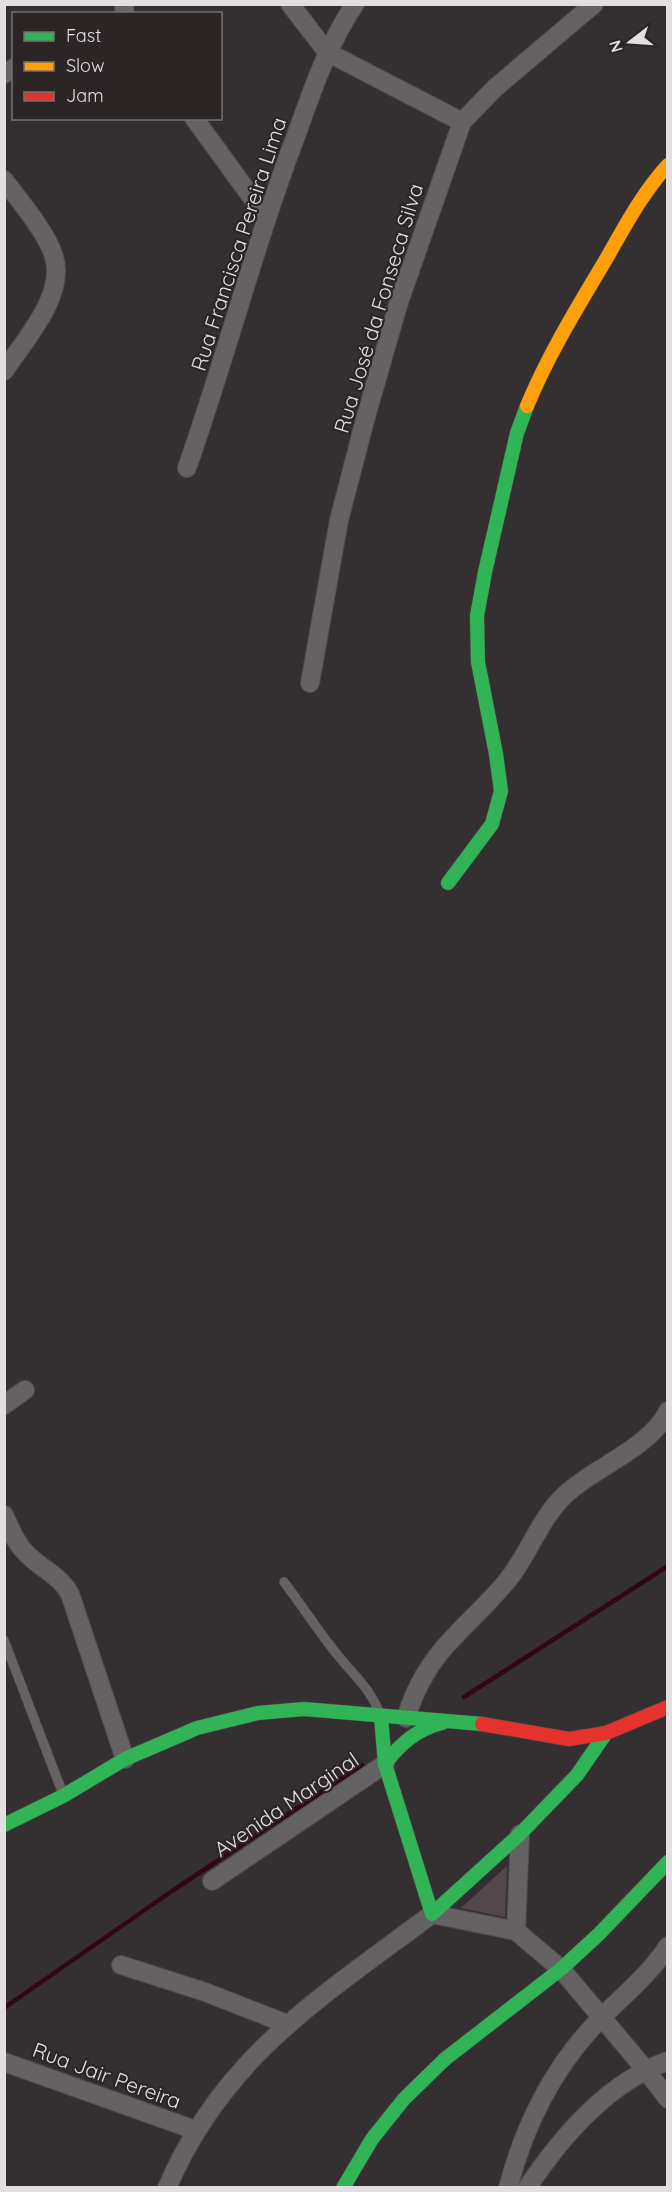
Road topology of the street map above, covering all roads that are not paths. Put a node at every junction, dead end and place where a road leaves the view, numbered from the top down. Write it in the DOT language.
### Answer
graph roads {
  1 [pos="290,4"];
  2 [pos="356,4"];
  3 [pos="594,4"];
  4 [pos="327,52"];
  5 [pos="195,120"];
  6 [pos="462,122"];
  7 [pos="668,165"];
  8 [pos="4,180"];
  9 [pos="266,217"];
  10 [pos="4,371"];
  11 [pos="187,468"];
  12 [pos="310,683"];
  13 [pos="448,883"];
  14 [pos="25,1390"];
  15 [pos="4,1405"];
  16 [pos="668,1411"];
  17 [pos="4,1515"];
  18 [pos="284,1582"];
  19 [pos="4,1640"];
  20 [pos="668,1707"];
  21 [pos="381,1717"];
  22 [pos="406,1718"];
  23 [pos="454,1722"];
  24 [pos="606,1733"];
  25 [pos="569,1739"];
  26 [pos="125,1760"];
  27 [pos="385,1764"];
  28 [pos="577,1775"];
  29 [pos="63,1796"];
  30 [pos="4,1825"];
  31 [pos="520,1834"];
  32 [pos="668,1863"];
  33 [pos="212,1881"];
  34 [pos="432,1914"];
  35 [pos="516,1931"];
  36 [pos="668,1946"];
  37 [pos="121,1965"];
  38 [pos="561,1969"];
  39 [pos="602,2017"];
  40 [pos="287,2024"];
  41 [pos="668,2061"];
  42 [pos="4,2062"];
  43 [pos="645,2069"];
  44 [pos="668,2099"];
  45 [pos="195,2130"];
  46 [pos="167,2187"];
  47 [pos="343,2187"];
  48 [pos="508,2187"];
  49 [pos="527,2187"];
  1 -- 4 [label="street"];
  2 -- 4 [label="street, Rua Francisca Pereira Lima"];
  3 -- 6 [label="street, Rua José da Fonseca Silva"];
  4 -- 6 [label="street"];
  4 -- 9 [label="street, Rua Francisca Pereira Lima"];
  5 -- 9 [label="street"];
  6 -- 12 [label="street, Rua José da Fonseca Silva"];
  7 -- 13 [label="main road"];
  8 -- 10 [label="street"];
  9 -- 11 [label="street, Rua Francisca Pereira Lima"];
  14 -- 15 [label="street"];
  16 -- 22 [label="street"];
  17 -- 26 [label="street"];
  18 -- 21 [label="lane"];
  19 -- 29 [label="lane"];
  20 -- 24 [label="main road"];
  21 -- 22 [label="main road"];
  21 -- 26 [label="main road"];
  21 -- 27 [label="main road"];
  22 -- 23 [label="main road"];
  23 -- 25 [label="main road"];
  23 -- 27 [label="main road"];
  24 -- 25 [label="main road"];
  24 -- 28 [label="main road"];
  25 -- 28 [label="main road"];
  26 -- 29 [label="main road"];
  27 -- 33 [label="street, Avenida Marginal"];
  27 -- 34 [label="main road"];
  28 -- 31 [label="main road"];
  29 -- 30 [label="main road"];
  31 -- 34 [label="main road"];
  31 -- 35 [label="street"];
  32 -- 38 [label="main road"];
  34 -- 35 [label="street"];
  34 -- 40 [label="street"];
  35 -- 38 [label="street"];
  36 -- 39 [label="street"];
  37 -- 40 [label="street"];
  38 -- 39 [label="street"];
  38 -- 47 [label="main road"];
  39 -- 43 [label="street"];
  39 -- 48 [label="street"];
  40 -- 45 [label="street"];
  41 -- 43 [label="street"];
  42 -- 45 [label="street, Rua Jair Pereira"];
  43 -- 44 [label="street"];
  43 -- 49 [label="street"];
  45 -- 46 [label="street"];
}
